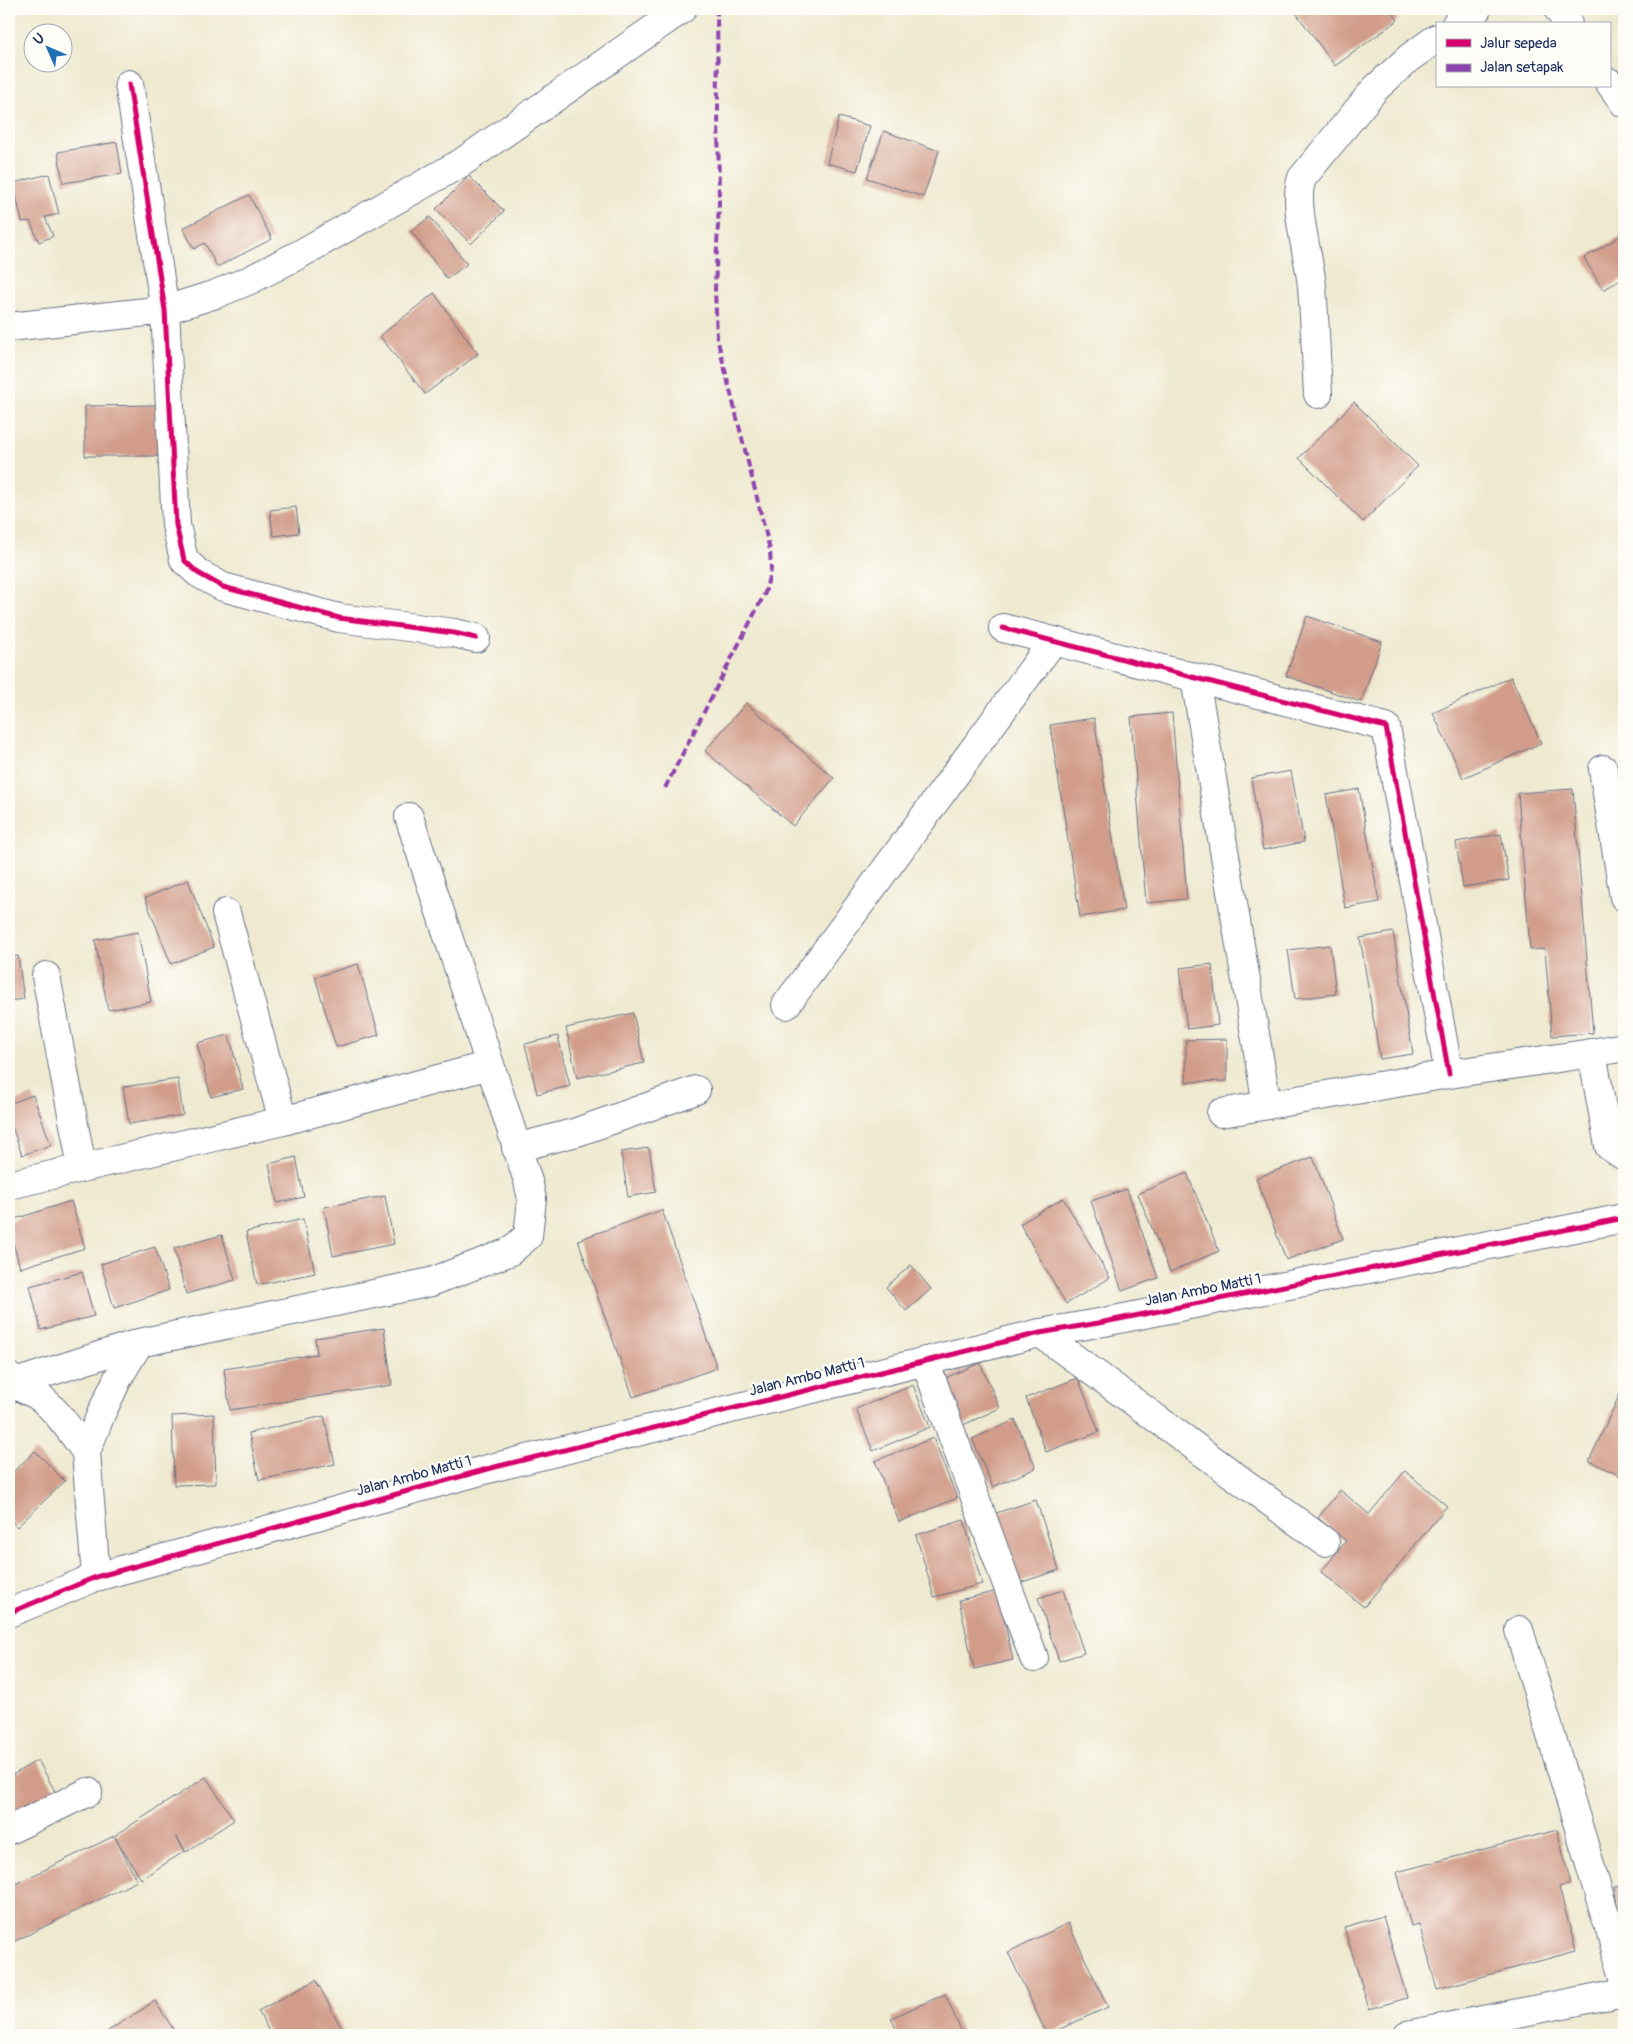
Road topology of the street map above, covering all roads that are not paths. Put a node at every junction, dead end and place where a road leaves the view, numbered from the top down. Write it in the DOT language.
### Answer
graph roads {
  1 [pos="682,9"];
  2 [pos="1477,9"];
  3 [pos="1558,9"];
  4 [pos="1459,22"];
  5 [pos="1567,22"];
  6 [pos="1436,39"];
  7 [pos="1610,83"];
  8 [pos="129,84"];
  9 [pos="1624,103"];
  10 [pos="166,310"];
  11 [pos="9,327"];
  12 [pos="1318,394"];
  13 [pos="1003,628"];
  14 [pos="476,638"];
  15 [pos="1053,641"];
  16 [pos="1195,678"];
  17 [pos="1604,769"];
  18 [pos="1617,808"];
  19 [pos="409,818"];
  20 [pos="1624,897"];
  21 [pos="226,913"];
  22 [pos="46,976"];
  23 [pos="786,1005"];
  24 [pos="1624,1047"];
  25 [pos="1592,1053"];
  26 [pos="490,1065"];
  27 [pos="1448,1074"];
  28 [pos="696,1090"];
  29 [pos="1267,1105"];
  30 [pos="1221,1113"];
  31 [pos="283,1121"];
  32 [pos="516,1148"];
  33 [pos="1624,1156"];
  34 [pos="82,1167"];
  35 [pos="9,1185"];
  36 [pos="1624,1218"];
  37 [pos="1040,1333"];
  38 [pos="140,1343"];
  39 [pos="925,1361"];
  40 [pos="10,1382"];
  41 [pos="86,1452"];
  42 [pos="1325,1542"];
  43 [pos="96,1577"];
  44 [pos="9,1613"];
  45 [pos="1519,1630"];
  46 [pos="1034,1658"];
  47 [pos="88,1792"];
  48 [pos="9,1830"];
  49 [pos="1624,1977"];
  50 [pos="1624,1992"];
  51 [pos="1407,2035"];
  1 -- 10 [label="street"];
  2 -- 4 [label="street"];
  3 -- 5 [label="street"];
  6 -- 12 [label="street"];
  7 -- 9 [label="street"];
  8 -- 10 [label="street"];
  10 -- 11 [label="street"];
  10 -- 14 [label="street"];
  13 -- 15 [label="street"];
  15 -- 16 [label="street"];
  15 -- 23 [label="street"];
  16 -- 27 [label="street"];
  16 -- 29 [label="street"];
  17 -- 18 [label="street"];
  18 -- 20 [label="street"];
  19 -- 26 [label="street"];
  21 -- 31 [label="street"];
  22 -- 34 [label="street"];
  24 -- 25 [label="street"];
  25 -- 27 [label="street"];
  25 -- 33 [label="street"];
  26 -- 31 [label="street"];
  26 -- 32 [label="street"];
  27 -- 29 [label="street"];
  28 -- 32 [label="street"];
  29 -- 30 [label="street"];
  31 -- 34 [label="street"];
  32 -- 38 [label="street"];
  34 -- 35 [label="street"];
  36 -- 37 [label="street, Jalan Ambo Matti 1"];
  37 -- 39 [label="street, Jalan Ambo Matti 1"];
  37 -- 42 [label="street"];
  38 -- 40 [label="street"];
  38 -- 41 [label="street"];
  39 -- 43 [label="street, Jalan Ambo Matti 1"];
  39 -- 46 [label="street"];
  40 -- 41 [label="street"];
  41 -- 43 [label="street"];
  43 -- 44 [label="street, Jalan Ambo Matti 1"];
  45 -- 49 [label="street"];
  47 -- 48 [label="street"];
  50 -- 51 [label="street"];
}
